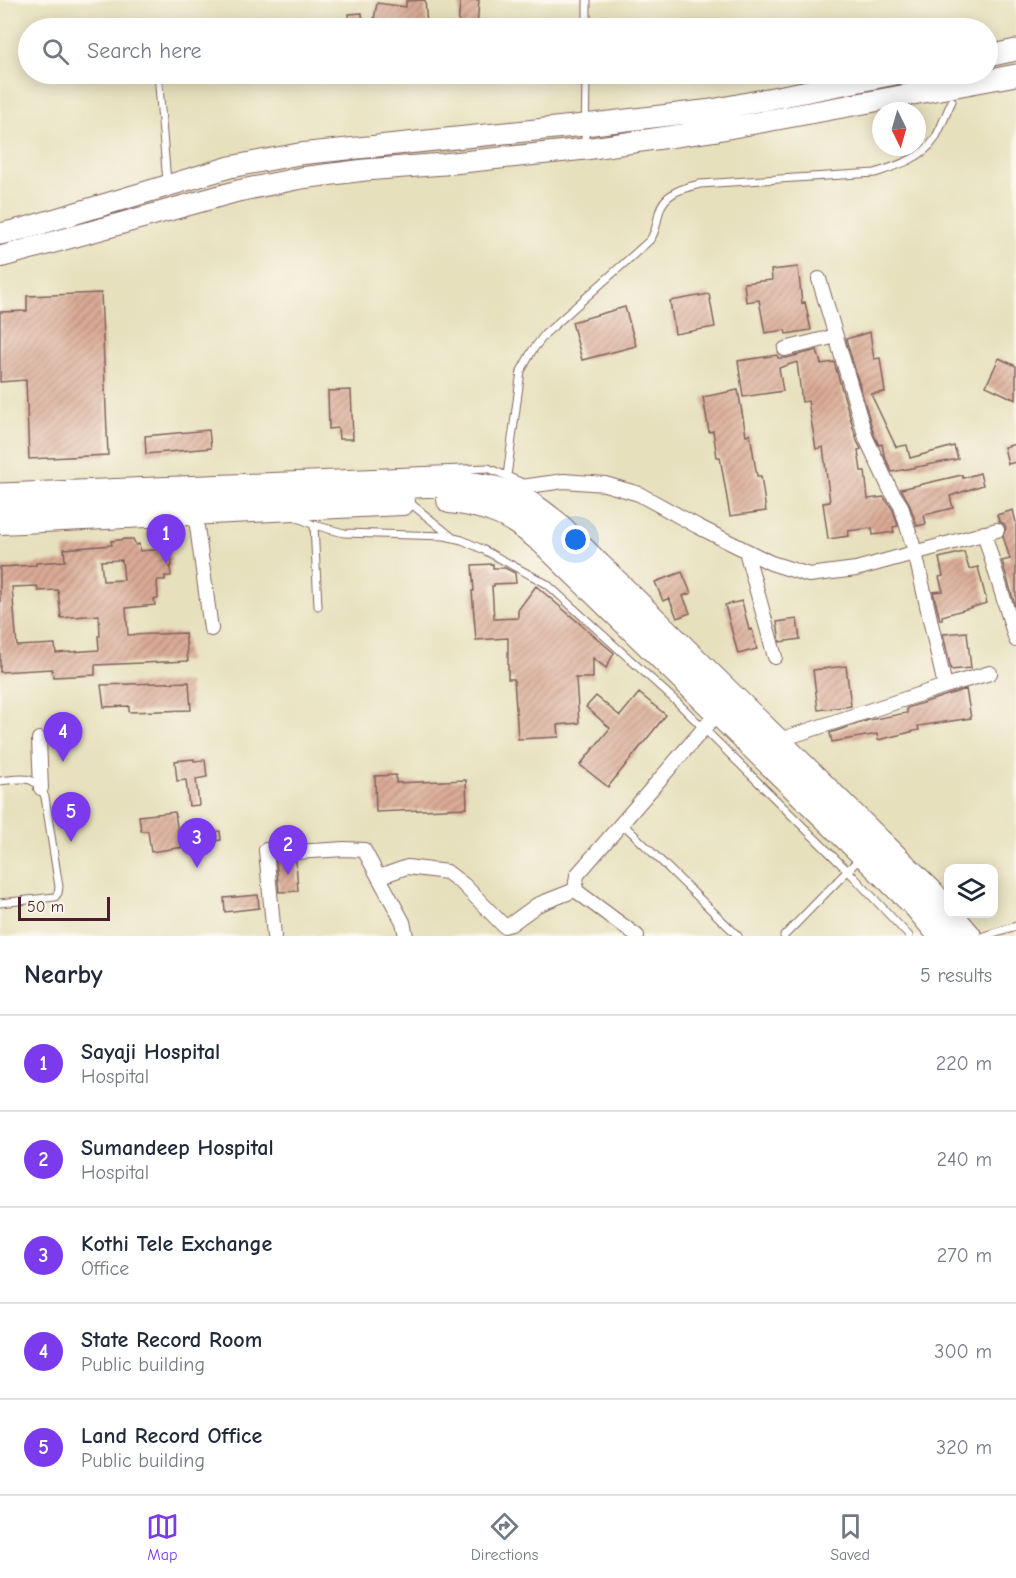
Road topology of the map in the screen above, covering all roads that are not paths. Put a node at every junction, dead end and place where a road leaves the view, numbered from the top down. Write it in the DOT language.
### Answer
graph roads {
  1 [pos="587,0"];
  2 [pos="587,18"];
  3 [pos="1016,50"];
  4 [pos="998,54"];
  5 [pos="1016,75"];
  6 [pos="998,78"];
  7 [pos="159,84"];
  8 [pos="586,84"];
  9 [pos="840,84"];
  10 [pos="965,84"];
  11 [pos="952,101"];
  12 [pos="584,126"];
  13 [pos="585,149"];
  14 [pos="167,185"];
  15 [pos="0,234"];
  16 [pos="0,257"];
  17 [pos="819,279"];
  18 [pos="836,336"];
  19 [pos="785,349"];
  20 [pos="0,487"];
  21 [pos="492,490"];
  22 [pos="0,501"];
  23 [pos="409,502"];
  24 [pos="277,508"];
  25 [pos="195,512"];
  26 [pos="0,521"];
  27 [pos="314,525"];
  28 [pos="454,538"];
  29 [pos="746,551"];
  30 [pos="915,552"];
  31 [pos="318,606"];
  32 [pos="211,629"];
  33 [pos="1016,640"];
  34 [pos="775,657"];
  35 [pos="990,674"];
  36 [pos="945,686"];
  37 [pos="711,720"];
  38 [pos="39,739"];
  39 [pos="776,741"];
  40 [pos="0,781"];
  41 [pos="42,788"];
  42 [pos="622,823"];
  43 [pos="856,863"];
  44 [pos="379,877"];
  45 [pos="574,890"];
  46 [pos="0,903"];
  47 [pos="944,907"];
  48 [pos="953,918"];
  49 [pos="1016,926"];
  50 [pos="511,930"];
  51 [pos="274,936"];
  52 [pos="406,936"];
  53 [pos="637,936"];
  54 [pos="738,936"];
  55 [pos="784,936"];
  56 [pos="909,936"];
  57 [pos="942,936"];
  58 [pos="968,936"];
  59 [pos="984,936"];
  1 -- 2 [label="lane"];
  3 -- 4 [label="main road"];
  5 -- 6 [label="main road"];
  7 -- 14 [label="lane"];
  8 -- 12 [label="lane"];
  9 -- 12 [label="main road"];
  10 -- 13 [label="main road"];
  11 -- 21 [label="lane"];
  12 -- 13 [label="lane"];
  12 -- 14 [label="main road"];
  13 -- 16 [label="main road"];
  14 -- 15 [label="main road"];
  17 -- 18 [label="street"];
  18 -- 19 [label="street"];
  18 -- 30 [label="street"];
  20 -- 21 [label="lane"];
  21 -- 22 [label="highway"];
  21 -- 23 [label="highway"];
  21 -- 29 [label="street"];
  21 -- 37 [label="highway"];
  21 -- 39 [label="highway"];
  23 -- 24 [label="highway"];
  23 -- 28 [label="lane"];
  24 -- 25 [label="highway"];
  24 -- 27 [label="lane"];
  25 -- 26 [label="highway"];
  25 -- 32 [label="street"];
  27 -- 28 [label="lane"];
  27 -- 31 [label="lane"];
  28 -- 37 [label="lane"];
  29 -- 30 [label="street"];
  29 -- 34 [label="street"];
  30 -- 33 [label="street"];
  30 -- 36 [label="street"];
  35 -- 36 [label="street"];
  36 -- 39 [label="street"];
  37 -- 42 [label="street"];
  37 -- 43 [label="highway"];
  38 -- 41 [label="street"];
  39 -- 47 [label="highway"];
  40 -- 41 [label="lane"];
  41 -- 46 [label="lane"];
  42 -- 45 [label="street"];
  42 -- 54 [label="lane"];
  43 -- 55 [label="lane"];
  43 -- 56 [label="lane"];
  43 -- 57 [label="highway"];
  44 -- 50 [label="street"];
  44 -- 51 [label="street"];
  44 -- 52 [label="street"];
  45 -- 50 [label="street"];
  45 -- 53 [label="street"];
  48 -- 58 [label="highway"];
  49 -- 59 [label="lane"];
}
